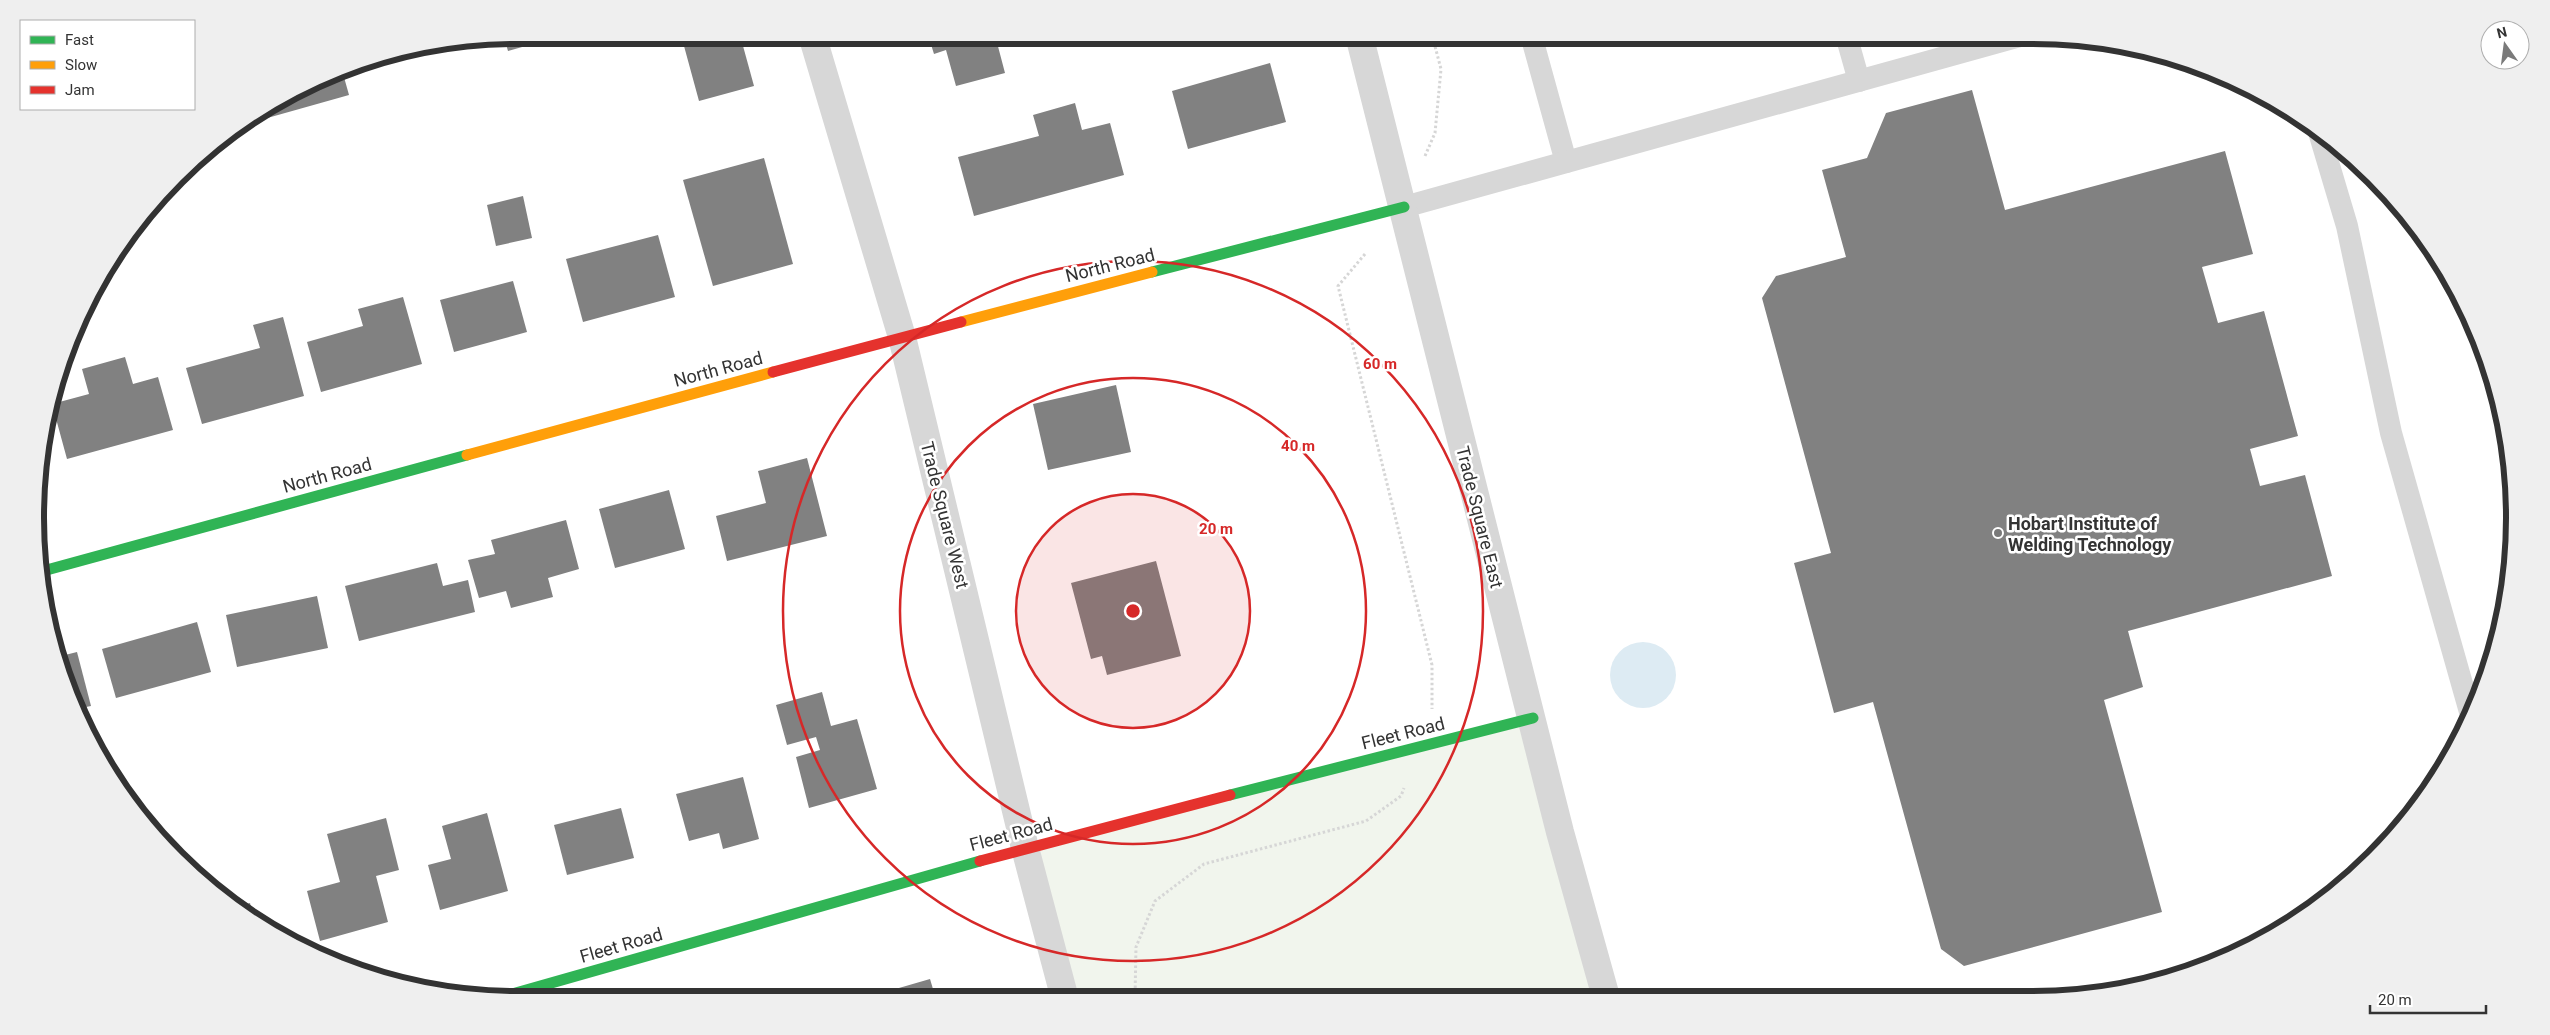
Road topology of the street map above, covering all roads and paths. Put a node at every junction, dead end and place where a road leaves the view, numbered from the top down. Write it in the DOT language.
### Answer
graph roads {
  1 [pos="815,44"];
  2 [pos="1361,44"];
  3 [pos="1434,44"];
  4 [pos="1533,44"];
  5 [pos="1849,44"];
  6 [pos="1992,44"];
  7 [pos="1859,81"];
  8 [pos="2322,143"];
  9 [pos="1425,158"];
  10 [pos="1566,162"];
  11 [pos="1404,208"];
  12 [pos="1368,250"];
  13 [pos="902,337"];
  14 [pos="47,570"];
  15 [pos="2468,704"];
  16 [pos="1533,718"];
  17 [pos="1420,746"];
  18 [pos="1025,848"];
  19 [pos="526,991"];
  20 [pos="1063,991"];
  21 [pos="1135,991"];
  22 [pos="1604,991"];
  1 -- 13 [label="street, Trade Square West"];
  2 -- 11 [label="street, Trade Square East"];
  3 -- 9 [label="path"];
  4 -- 10 [label="lane"];
  5 -- 7 [label="lane"];
  6 -- 7 [label="lane"];
  7 -- 10 [label="lane"];
  8 -- 15 [label="lane"];
  10 -- 11 [label="lane"];
  11 -- 13 [label="street, North Road"];
  11 -- 16 [label="street, Trade Square East"];
  12 -- 17 [label="path"];
  13 -- 14 [label="street, North Road"];
  13 -- 18 [label="street, Trade Square West"];
  16 -- 17 [label="street, Fleet Road"];
  16 -- 22 [label="street, Trade Square East"];
  17 -- 18 [label="street, Fleet Road"];
  17 -- 21 [label="path"];
  18 -- 19 [label="street, Fleet Road"];
  18 -- 20 [label="street, Trade Square West"];
}
